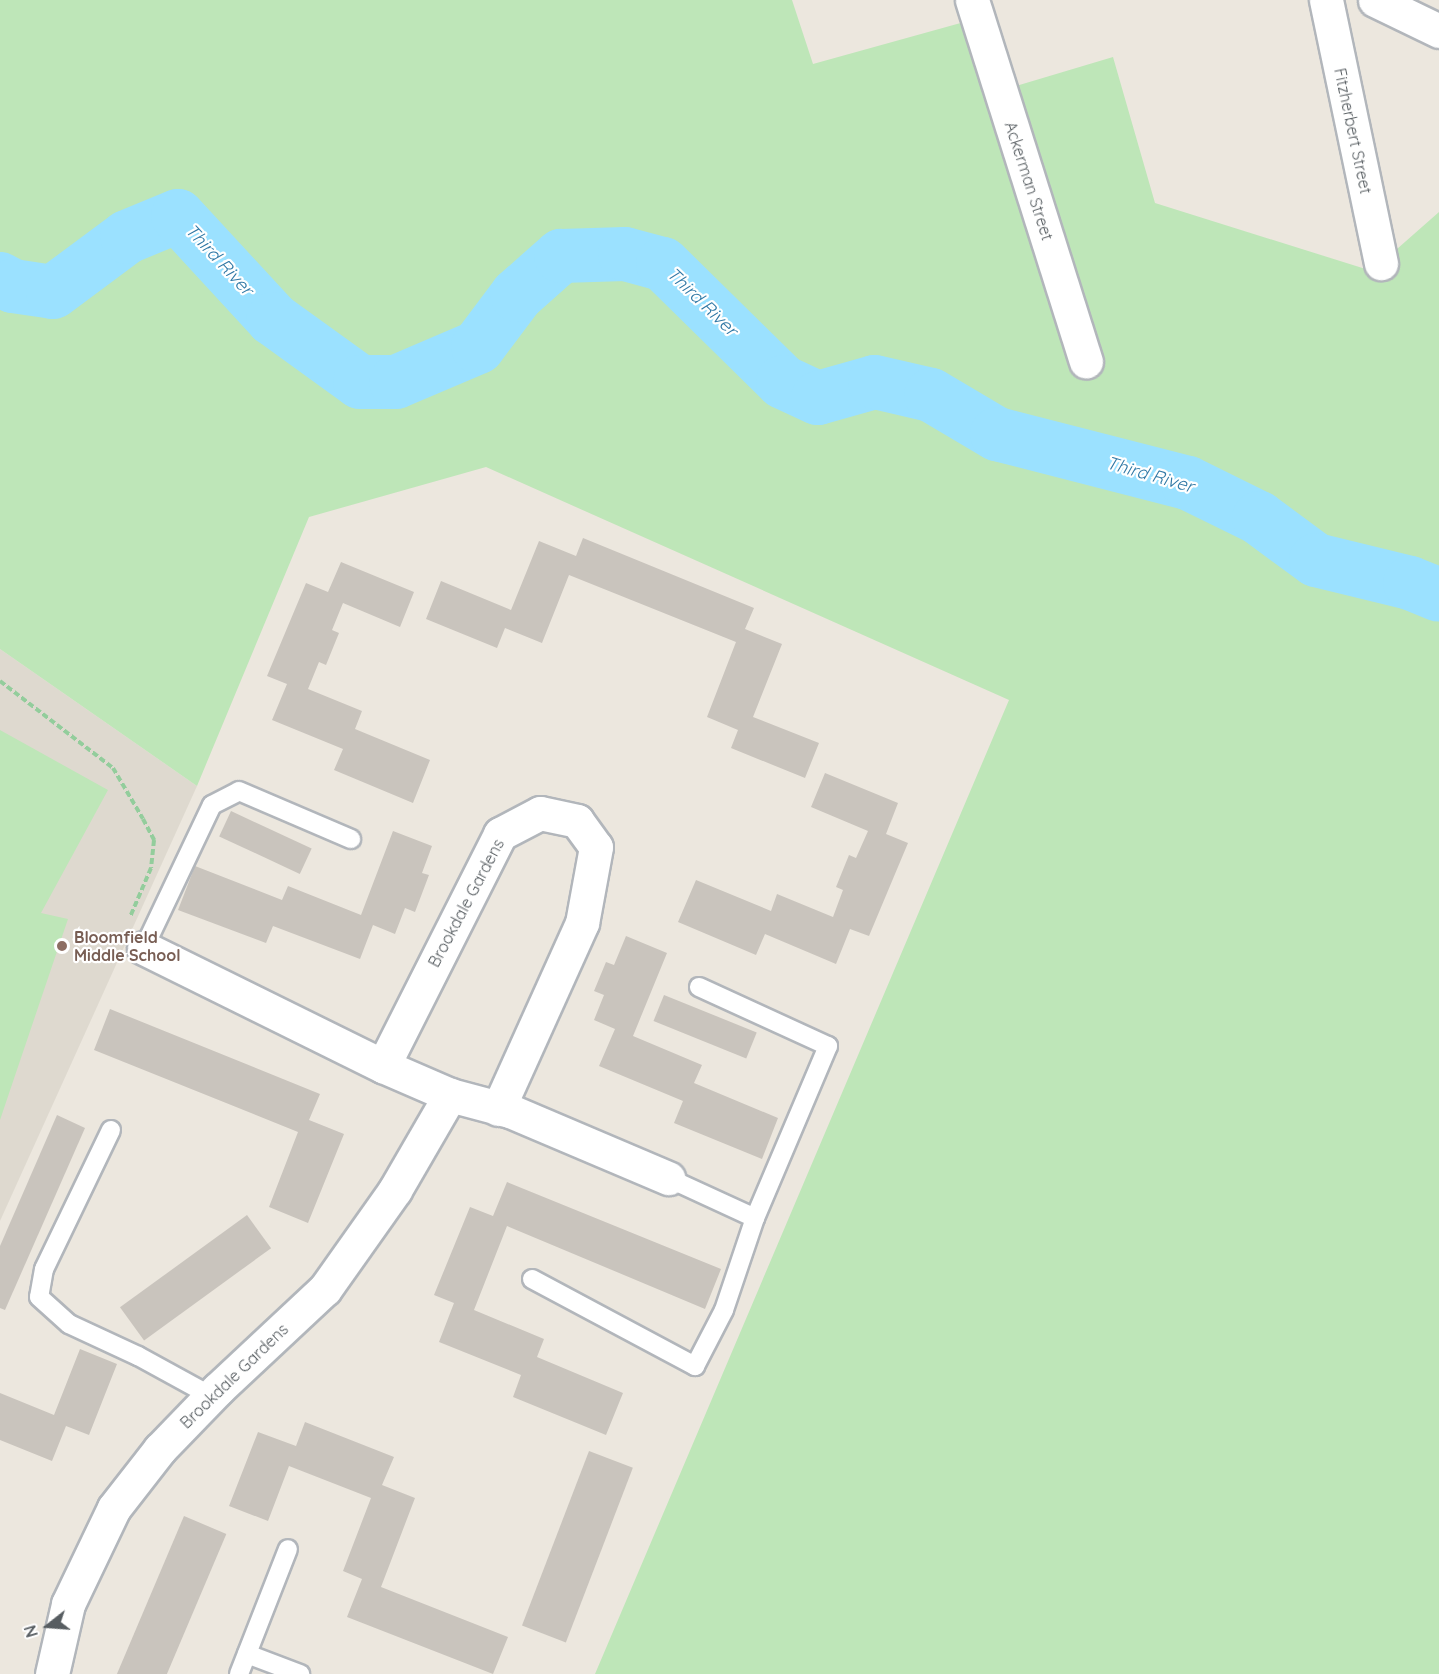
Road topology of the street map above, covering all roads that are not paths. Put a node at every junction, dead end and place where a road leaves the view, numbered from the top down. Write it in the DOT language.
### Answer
graph roads {
  1 [pos="972,0"];
  2 [pos="1326,0"];
  3 [pos="1375,0"];
  4 [pos="1439,31"];
  5 [pos="1381,263"];
  6 [pos="1086,361"];
  7 [pos="351,839"];
  8 [pos="144,948"];
  9 [pos="699,987"];
  10 [pos="383,1066"];
  11 [pos="450,1095"];
  12 [pos="498,1108"];
  13 [pos="111,1130"];
  14 [pos="668,1178"];
  15 [pos="755,1218"];
  16 [pos="532,1279"];
  17 [pos="211,1396"];
  18 [pos="288,1549"];
  19 [pos="247,1654"];
  20 [pos="52,1674"];
  21 [pos="239,1674"];
  22 [pos="300,1674"];
  1 -- 6 [label="street, Ackerman Street"];
  2 -- 5 [label="street, Fitzherbert Street"];
  3 -- 4 [label="street"];
  7 -- 8 [label="lane"];
  8 -- 10 [label="street"];
  9 -- 15 [label="lane"];
  10 -- 11 [label="street"];
  10 -- 12 [label="street, Brookdale Gardens"];
  11 -- 12 [label="street"];
  11 -- 17 [label="street, Brookdale Gardens"];
  12 -- 14 [label="street"];
  13 -- 17 [label="lane"];
  14 -- 15 [label="lane"];
  15 -- 16 [label="lane"];
  17 -- 20 [label="street, Brookdale Gardens"];
  18 -- 19 [label="lane"];
  19 -- 21 [label="lane"];
  19 -- 22 [label="lane"];
}
